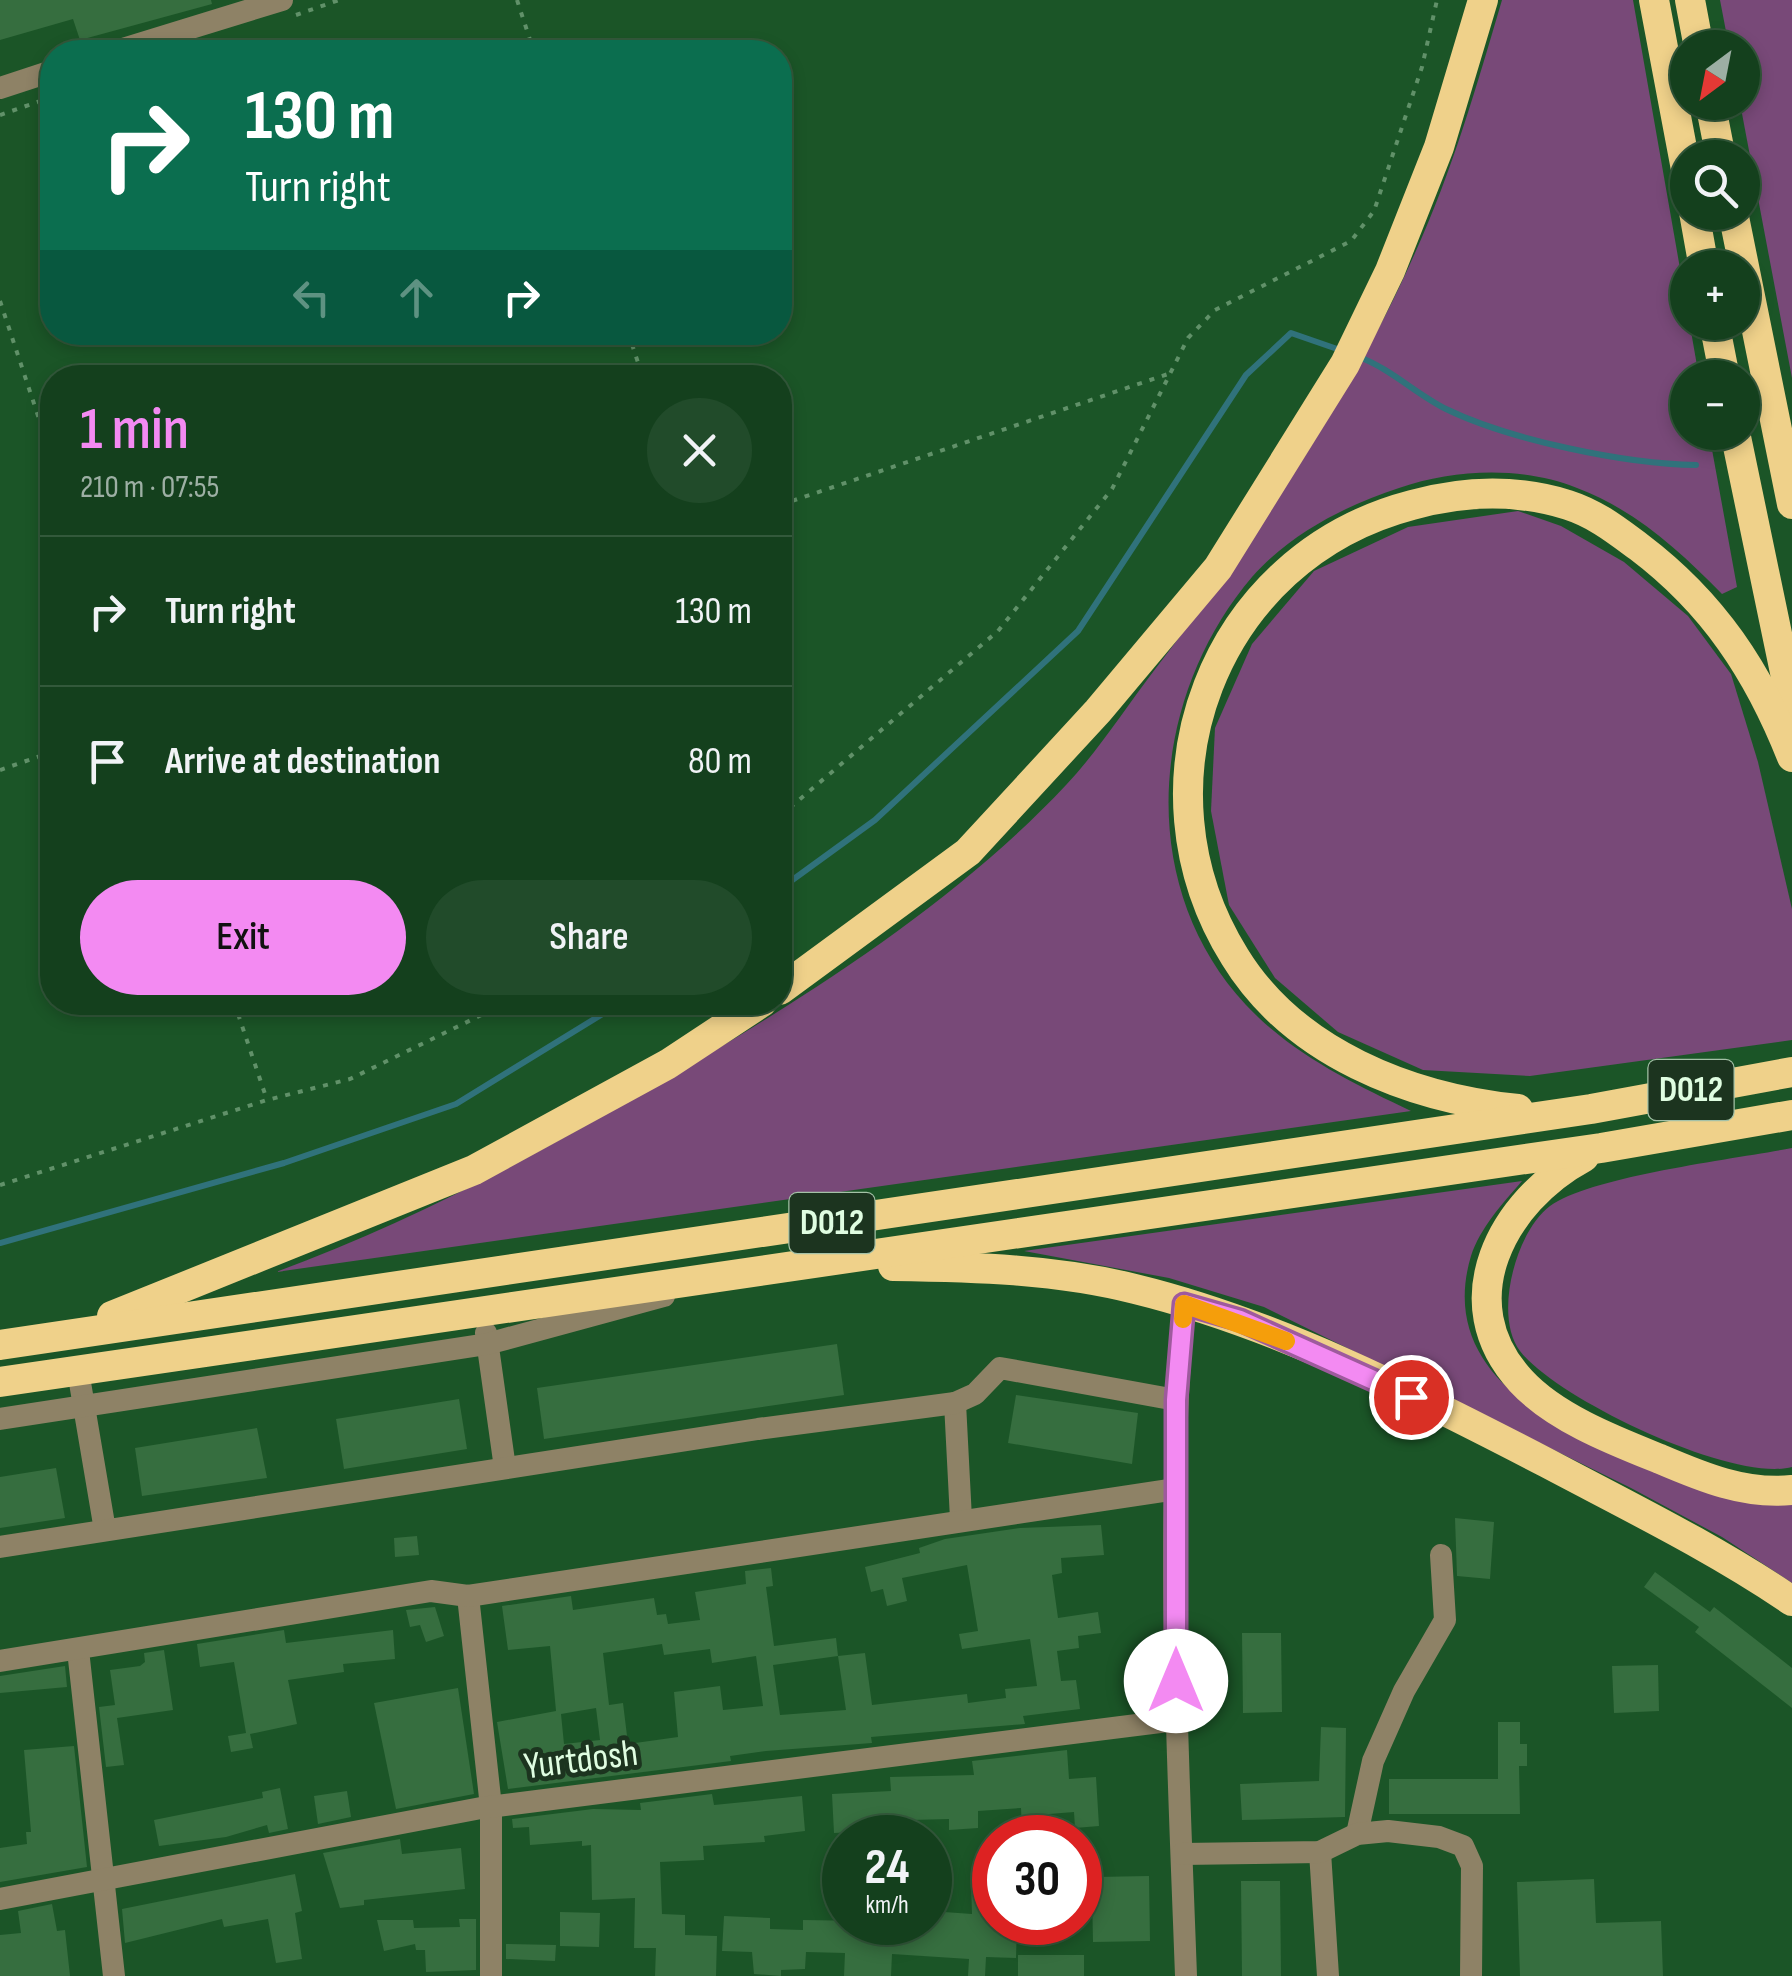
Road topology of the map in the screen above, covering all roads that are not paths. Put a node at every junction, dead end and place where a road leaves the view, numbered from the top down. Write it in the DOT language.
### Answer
graph roads {
  1 [pos="282,0"];
  2 [pos="1483,0"];
  3 [pos="1654,0"];
  4 [pos="1690,0"];
  5 [pos="1696,30"];
  6 [pos="152,40"];
  7 [pos="40,75"];
  8 [pos="0,88"];
  9 [pos="1680,140"];
  10 [pos="1736,230"];
  11 [pos="1739,450"];
  12 [pos="1792,504"];
  13 [pos="1792,706"];
  14 [pos="1792,757"];
  15 [pos="792,981"];
  16 [pos="742,1015"];
  17 [pos="1792,1072"];
  18 [pos="1591,1109"];
  19 [pos="1792,1115"];
  20 [pos="1601,1148"];
  21 [pos="760,1271"];
  22 [pos="1184,1304"];
  23 [pos="482,1311"];
  24 [pos="73,1333"];
  25 [pos="0,1344"];
  26 [pos="487,1344"];
  27 [pos="78,1370"];
  28 [pos="0,1382"];
  29 [pos="1176,1400"];
  30 [pos="954,1403"];
  31 [pos="84,1406"];
  32 [pos="0,1420"];
  33 [pos="505,1468"];
  34 [pos="1176,1489"];
  35 [pos="1792,1490"];
  36 [pos="961,1519"];
  37 [pos="105,1530"];
  38 [pos="0,1547"];
  39 [pos="1441,1555"];
  40 [pos="468,1596"];
  41 [pos="1792,1601"];
  42 [pos="78,1650"];
  43 [pos="0,1661"];
  44 [pos="1176,1720"];
  45 [pos="491,1806"];
  46 [pos="1357,1834"];
  47 [pos="1320,1852"];
  48 [pos="1182,1854"];
  49 [pos="106,1881"];
  50 [pos="0,1899"];
  51 [pos="114,1976"];
  52 [pos="491,1976"];
  53 [pos="1186,1976"];
  54 [pos="1328,1976"];
  55 [pos="1470,1976"];
  1 -- 6 [label="street"];
  2 -- 15 [label="highway"];
  3 -- 9 [label="highway"];
  4 -- 5 [label="highway"];
  7 -- 8 [label="street"];
  10 -- 12 [label="highway"];
  11 -- 13 [label="highway"];
  14 -- 18 [label="highway"];
  16 -- 24 [label="highway"];
  17 -- 18 [label="highway, D012"];
  18 -- 24 [label="highway, D012"];
  19 -- 20 [label="highway, D012"];
  20 -- 21 [label="highway, D012"];
  20 -- 35 [label="highway"];
  21 -- 22 [label="highway"];
  21 -- 23 [label="highway, D012"];
  21 -- 26 [label="street"];
  22 -- 29 [label="street"];
  22 -- 41 [label="highway"];
  23 -- 26 [label="street"];
  23 -- 27 [label="highway, D012"];
  24 -- 25 [label="highway, D012"];
  26 -- 31 [label="street"];
  26 -- 33 [label="street"];
  27 -- 28 [label="highway, D012"];
  27 -- 31 [label="street"];
  29 -- 30 [label="street"];
  29 -- 34 [label="street"];
  30 -- 33 [label="street"];
  30 -- 36 [label="street"];
  31 -- 32 [label="street"];
  31 -- 37 [label="street"];
  33 -- 37 [label="street"];
  34 -- 36 [label="street"];
  34 -- 44 [label="street"];
  36 -- 40 [label="street"];
  37 -- 38 [label="street"];
  39 -- 46 [label="street"];
  40 -- 42 [label="street"];
  40 -- 45 [label="street"];
  42 -- 43 [label="street"];
  42 -- 49 [label="street"];
  44 -- 45 [label="street, Yurtdosh"];
  44 -- 48 [label="street"];
  45 -- 49 [label="street, Yurtdosh"];
  45 -- 52 [label="street"];
  46 -- 47 [label="street"];
  46 -- 55 [label="street"];
  47 -- 48 [label="street"];
  47 -- 54 [label="street"];
  48 -- 53 [label="street"];
  49 -- 50 [label="street, Yurtdosh"];
  49 -- 51 [label="street"];
}
